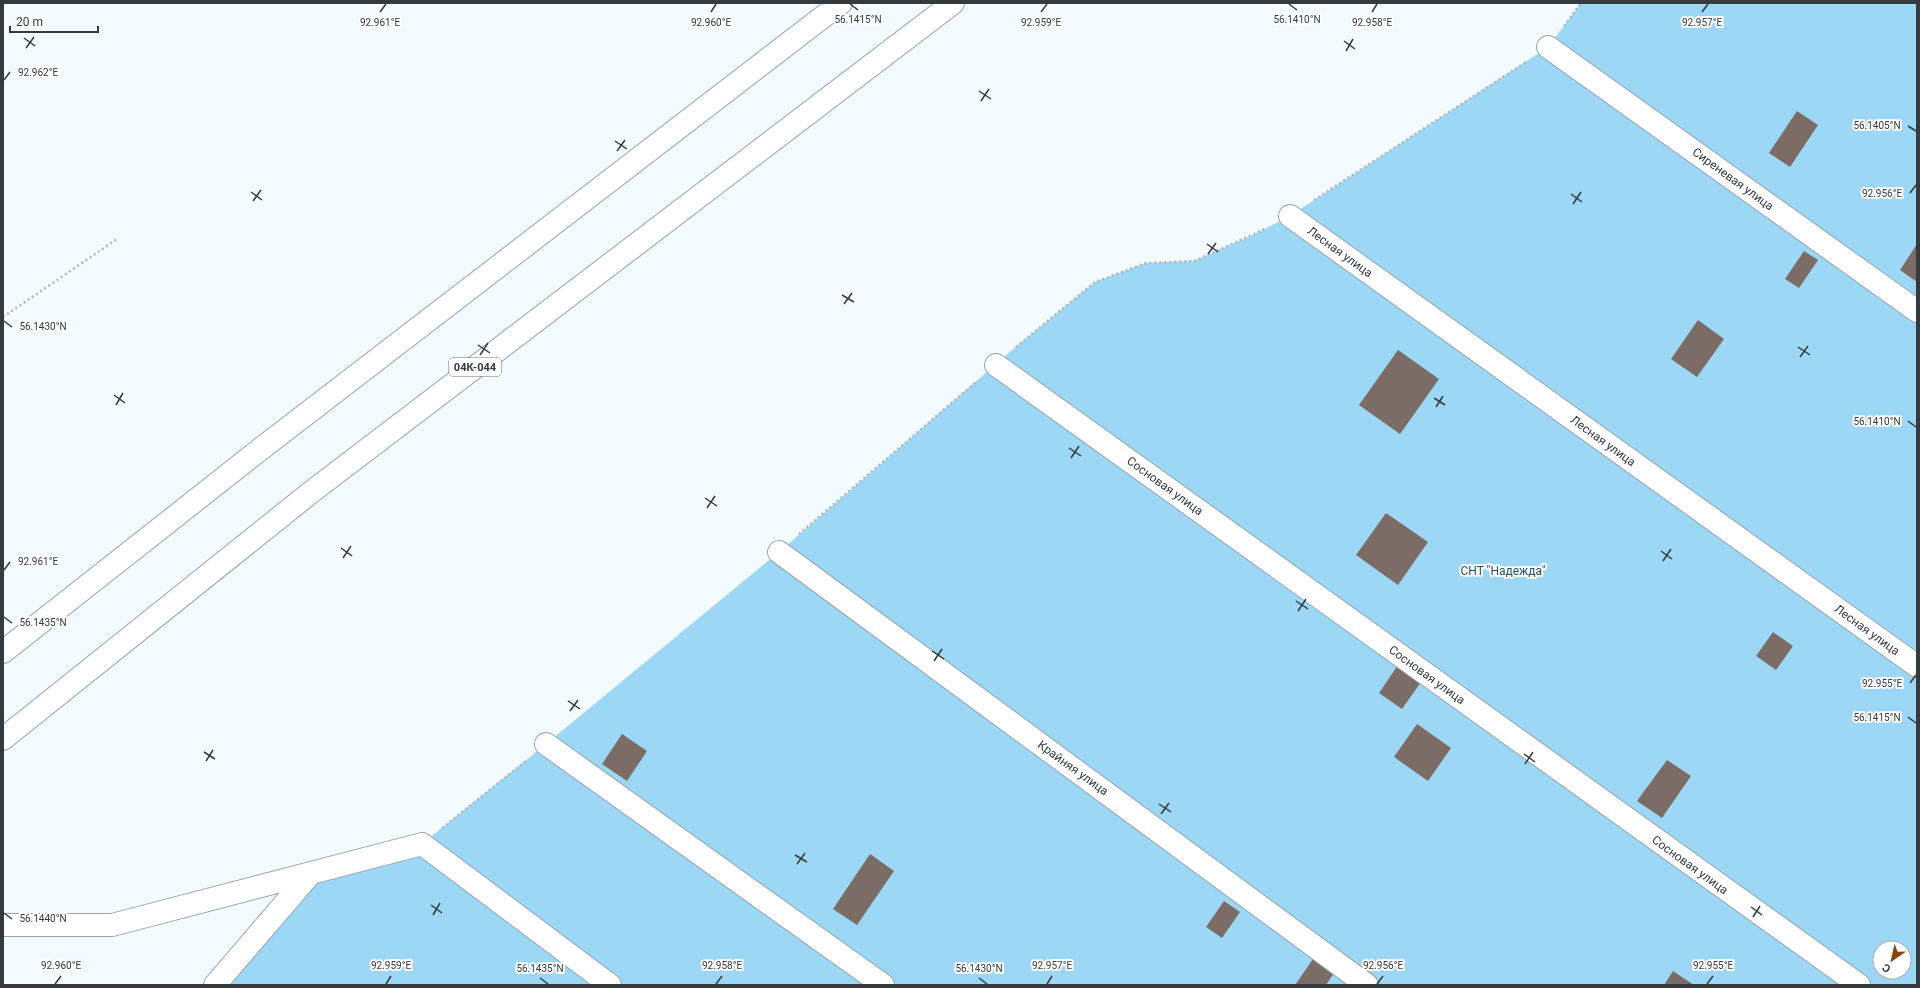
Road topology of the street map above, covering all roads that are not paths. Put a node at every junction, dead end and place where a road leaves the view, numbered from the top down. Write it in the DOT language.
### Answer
graph roads {
  1 [pos="841,3"];
  2 [pos="953,3"];
  3 [pos="1548,46"];
  4 [pos="1290,216"];
  5 [pos="1917,310"];
  6 [pos="996,365"];
  7 [pos="779,552"];
  8 [pos="3,652"];
  9 [pos="1917,666"];
  10 [pos="3,739"];
  11 [pos="546,744"];
  12 [pos="311,873"];
  13 [pos="3,925"];
  14 [pos="215,985"];
  15 [pos="610,985"];
  16 [pos="883,985"];
  17 [pos="1367,985"];
  18 [pos="1860,985"];
  1 -- 8 [label="street"];
  2 -- 10 [label="street, 04К-044"];
  3 -- 5 [label="street, Сиреневая улица"];
  4 -- 9 [label="street, Лесная улица"];
  6 -- 18 [label="street, Сосновая улица"];
  7 -- 17 [label="street, Крайняя улица"];
  11 -- 16 [label="street"];
  12 -- 13 [label="street"];
  12 -- 14 [label="street"];
  12 -- 15 [label="street"];
}
